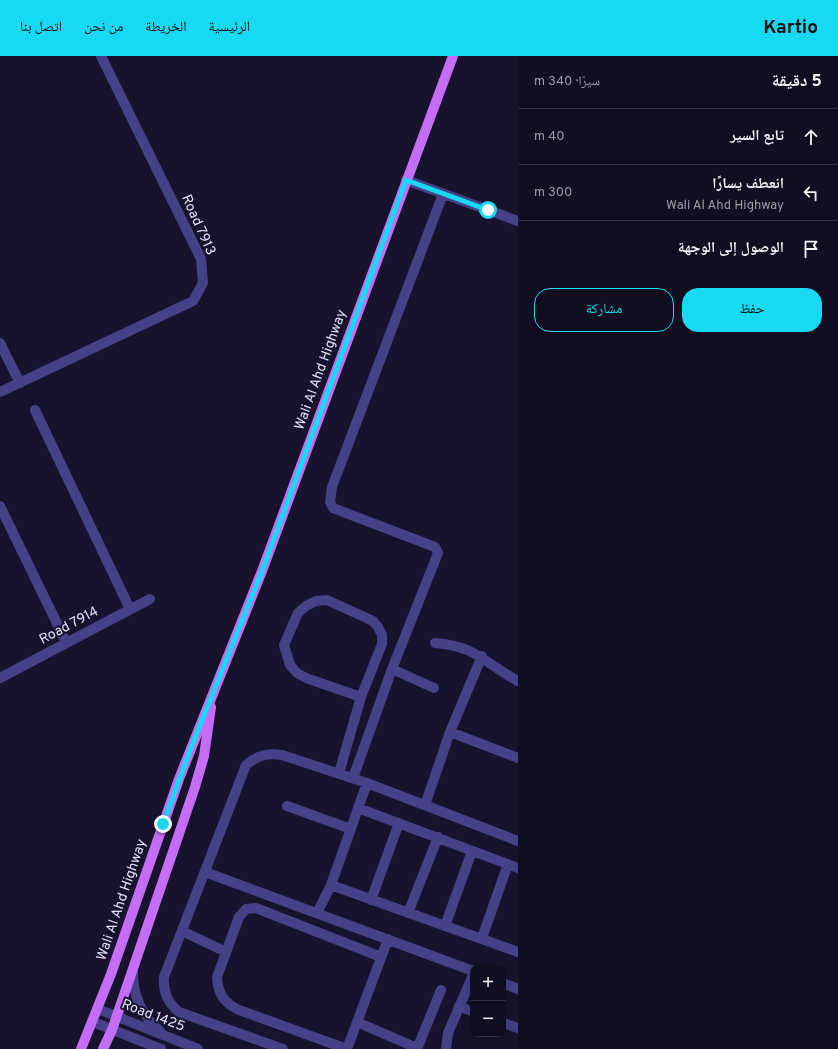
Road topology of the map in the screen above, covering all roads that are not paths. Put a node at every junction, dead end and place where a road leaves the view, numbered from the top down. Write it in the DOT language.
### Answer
graph roads {
  1 [pos="101,56"];
  2 [pos="453,56"];
  3 [pos="406,180"];
  4 [pos="444,194"];
  5 [pos="518,221"];
  6 [pos="0,343"];
  7 [pos="20,383"];
  8 [pos="0,392"];
  9 [pos="35,410"];
  10 [pos="0,506"];
  11 [pos="150,599"];
  12 [pos="130,610"];
  13 [pos="66,642"];
  14 [pos="435,643"];
  15 [pos="482,656"];
  16 [pos="392,669"];
  17 [pos="0,678"];
  18 [pos="518,681"];
  19 [pos="434,688"];
  20 [pos="213,693"];
  21 [pos="361,697"];
  22 [pos="450,732"];
  23 [pos="518,758"];
  24 [pos="339,773"];
  25 [pos="353,778"];
  26 [pos="367,783"];
  27 [pos="287,806"];
  28 [pos="425,806"];
  29 [pos="358,808"];
  30 [pos="399,823"];
  31 [pos="351,829"];
  32 [pos="438,837"];
  33 [pos="518,841"];
  34 [pos="472,851"];
  35 [pos="508,864"];
  36 [pos="518,868"];
  37 [pos="205,872"];
  38 [pos="330,885"];
  39 [pos="371,900"];
  40 [pos="317,913"];
  41 [pos="408,914"];
  42 [pos="445,926"];
  43 [pos="182,931"];
  44 [pos="482,938"];
  45 [pos="388,939"];
  46 [pos="226,952"];
  47 [pos="518,952"];
  48 [pos="381,957"];
  49 [pos="132,970"];
  50 [pos="470,970"];
  51 [pos="470,982"];
  52 [pos="506,984"];
  53 [pos="518,989"];
  54 [pos="441,990"];
  55 [pos="459,1006"];
  56 [pos="98,1009"];
  57 [pos="470,1011"];
  58 [pos="116,1017"];
  59 [pos="93,1022"];
  60 [pos="357,1022"];
  61 [pos="506,1024"];
  62 [pos="518,1028"];
  63 [pos="112,1030"];
  64 [pos="165,1035"];
  65 [pos="81,1049"];
  66 [pos="103,1049"];
  67 [pos="161,1049"];
  68 [pos="198,1049"];
  69 [pos="283,1049"];
  70 [pos="347,1049"];
  71 [pos="417,1049"];
  72 [pos="446,1049"];
  1 -- 7 [label="street, Road 7913"];
  2 -- 3 [label="main road, Wali Al Ahd Highway"];
  3 -- 4 [label="street"];
  3 -- 20 [label="main road, Wali Al Ahd Highway"];
  4 -- 5 [label="street"];
  4 -- 16 [label="street"];
  6 -- 7 [label="street"];
  7 -- 8 [label="street, Road 7913"];
  9 -- 12 [label="street"];
  10 -- 13 [label="street"];
  11 -- 12 [label="street, Road 7914"];
  12 -- 13 [label="street, Road 7914"];
  13 -- 17 [label="street, Road 7914"];
  14 -- 15 [label="street"];
  15 -- 18 [label="street"];
  15 -- 22 [label="street"];
  16 -- 19 [label="street"];
  16 -- 25 [label="street"];
  20 -- 49 [label="main road, Wali Al Ahd Highway"];
  20 -- 56 [label="main road, Wali Al Ahd Highway"];
  21 -- 21 [label="street"];
  21 -- 24 [label="street"];
  22 -- 23 [label="street"];
  22 -- 28 [label="street"];
  24 -- 25 [label="street"];
  24 -- 37 [label="street"];
  25 -- 26 [label="street"];
  26 -- 28 [label="street"];
  26 -- 29 [label="street"];
  27 -- 31 [label="street"];
  28 -- 33 [label="street"];
  29 -- 30 [label="street"];
  29 -- 31 [label="street"];
  30 -- 32 [label="street"];
  30 -- 39 [label="street"];
  31 -- 38 [label="street"];
  32 -- 34 [label="street"];
  32 -- 41 [label="street"];
  34 -- 35 [label="street"];
  34 -- 42 [label="street"];
  35 -- 36 [label="street"];
  35 -- 44 [label="street"];
  37 -- 40 [label="street"];
  37 -- 43 [label="street"];
  38 -- 39 [label="street"];
  38 -- 40 [label="street"];
  39 -- 41 [label="street"];
  40 -- 45 [label="street"];
  41 -- 42 [label="street"];
  42 -- 44 [label="street"];
  43 -- 46 [label="street"];
  43 -- 69 [label="street"];
  44 -- 47 [label="street"];
  45 -- 48 [label="street"];
  45 -- 50 [label="street"];
  46 -- 48 [label="street"];
  46 -- 70 [label="street"];
  48 -- 60 [label="street"];
  49 -- 58 [label="main road, Wali Al Ahd Highway"];
  49 -- 64 [label="street"];
  51 -- 55 [label="street"];
  52 -- 53 [label="street"];
  54 -- 71 [label="street"];
  55 -- 57 [label="street"];
  55 -- 72 [label="street"];
  56 -- 58 [label="street, Road 1425"];
  56 -- 59 [label="main road, Wali Al Ahd Highway"];
  58 -- 63 [label="main road, Wali Al Ahd Highway"];
  58 -- 64 [label="street, Road 1425"];
  59 -- 63 [label="street, Road 1425"];
  59 -- 65 [label="main road, Wali Al Ahd Highway"];
  60 -- 70 [label="street"];
  60 -- 71 [label="street"];
  61 -- 62 [label="street"];
  63 -- 66 [label="main road, Wali Al Ahd Highway"];
  63 -- 67 [label="street, Road 1425"];
  64 -- 68 [label="street, Road 1425"];
}
